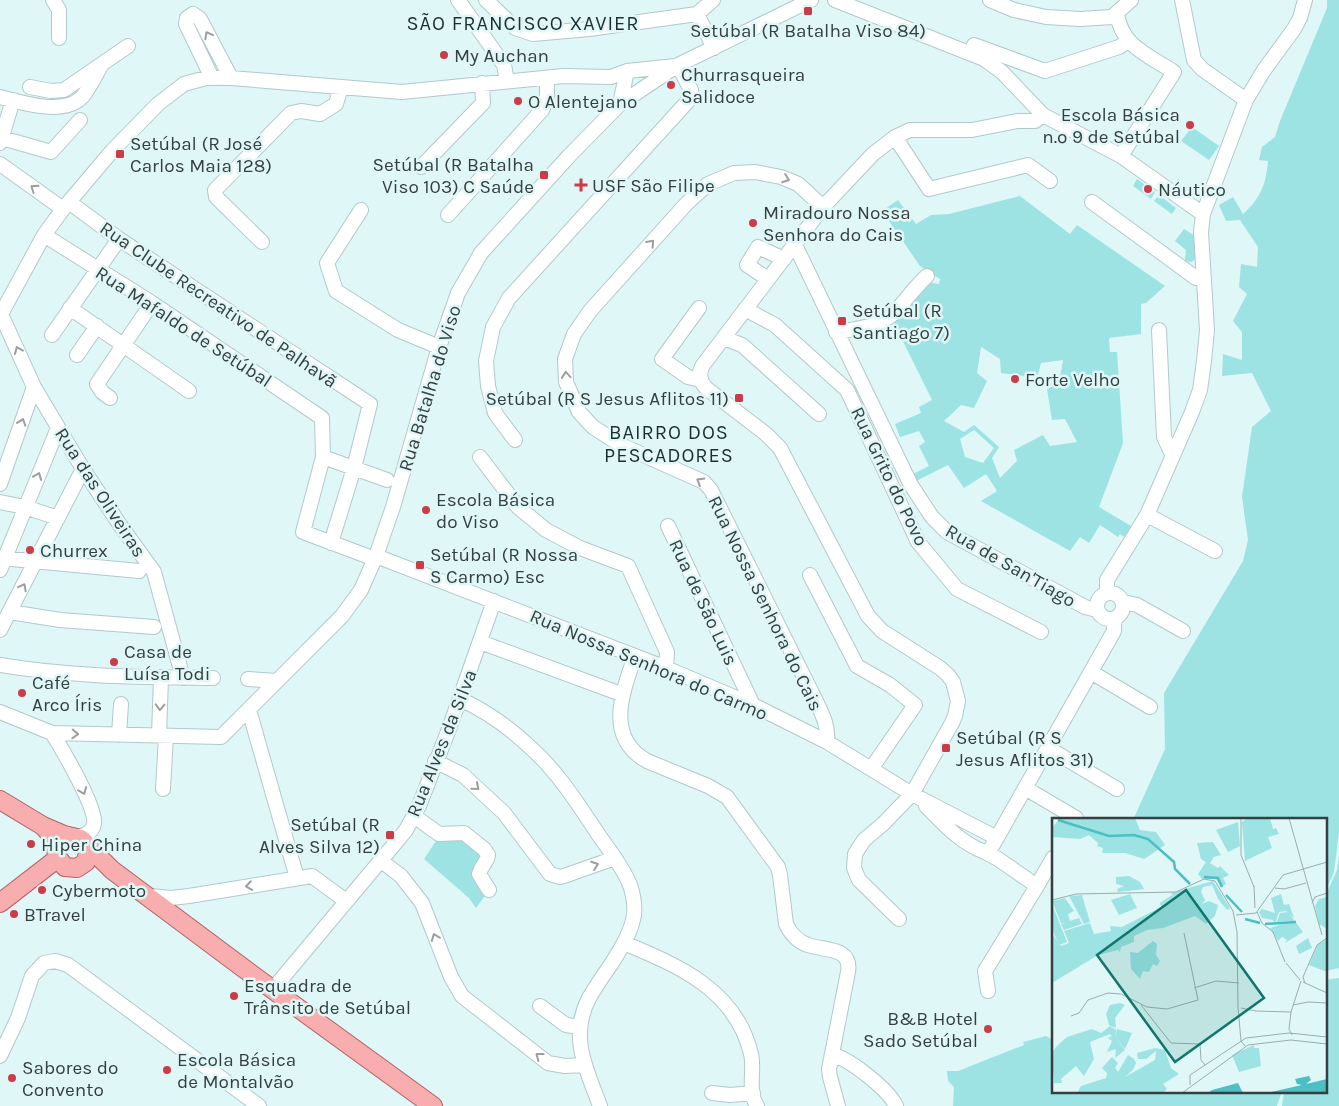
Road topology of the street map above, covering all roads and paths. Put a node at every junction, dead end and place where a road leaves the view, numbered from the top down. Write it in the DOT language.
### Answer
graph roads {
  1 [pos="54,0"];
  2 [pos="458,0"];
  3 [pos="486,0"];
  4 [pos="713,0"];
  5 [pos="811,0"];
  6 [pos="835,0"];
  7 [pos="990,0"];
  8 [pos="1131,0"];
  9 [pos="1182,0"];
  10 [pos="1305,0"];
  11 [pos="1118,13"];
  12 [pos="697,14"];
  13 [pos="913,29"];
  14 [pos="58,38"];
  15 [pos="1128,41"];
  16 [pos="128,46"];
  17 [pos="714,48"];
  18 [pos="102,64"];
  19 [pos="678,66"];
  20 [pos="627,71"];
  21 [pos="212,78"];
  22 [pos="231,78"];
  23 [pos="547,78"];
  24 [pos="507,80"];
  25 [pos="482,83"];
  26 [pos="30,87"];
  27 [pos="341,87"];
  28 [pos="635,94"];
  29 [pos="6,99"];
  30 [pos="1246,100"];
  31 [pos="620,104"];
  32 [pos="1043,116"];
  33 [pos="80,120"];
  34 [pos="895,137"];
  35 [pos="1,140"];
  36 [pos="1121,156"];
  37 [pos="421,167"];
  38 [pos="2,170"];
  39 [pos="1050,181"];
  40 [pos="1092,202"];
  41 [pos="66,205"];
  42 [pos="823,207"];
  43 [pos="360,210"];
  44 [pos="1203,214"];
  45 [pos="448,215"];
  46 [pos="44,235"];
  47 [pos="119,239"];
  48 [pos="262,242"];
  49 [pos="795,245"];
  50 [pos="784,259"];
  51 [pos="1203,262"];
  52 [pos="1180,265"];
  53 [pos="98,269"];
  54 [pos="927,276"];
  55 [pos="768,279"];
  56 [pos="1204,279"];
  57 [pos="152,303"];
  58 [pos="70,308"];
  59 [pos="699,308"];
  60 [pos="746,309"];
  61 [pos="1,314"];
  62 [pos="98,326"];
  63 [pos="1159,330"];
  64 [pos="836,332"];
  65 [pos="52,335"];
  66 [pos="724,338"];
  67 [pos="123,345"];
  68 [pos="438,346"];
  69 [pos="77,354"];
  70 [pos="701,380"];
  71 [pos="34,387"];
  72 [pos="189,391"];
  73 [pos="110,398"];
  74 [pos="819,414"];
  75 [pos="58,428"];
  76 [pos="515,440"];
  77 [pos="1174,452"];
  78 [pos="323,457"];
  79 [pos="480,457"];
  80 [pos="354,468"];
  81 [pos="83,469"];
  82 [pos="387,480"];
  83 [pos="0,484"];
  84 [pos="0,502"];
  85 [pos="26,507"];
  86 [pos="1147,515"];
  87 [pos="58,518"];
  88 [pos="668,526"];
  89 [pos="331,543"];
  90 [pos="1215,551"];
  91 [pos="376,558"];
  92 [pos="2,562"];
  93 [pos="36,562"];
  94 [pos="139,571"];
  95 [pos="810,575"];
  96 [pos="1106,593"];
  97 [pos="494,601"];
  98 [pos="1123,602"];
  99 [pos="1097,610"];
  100 [pos="10,612"];
  101 [pos="1114,619"];
  102 [pos="154,627"];
  103 [pos="0,630"];
  104 [pos="1183,631"];
  105 [pos="1041,632"];
  106 [pos="480,642"];
  107 [pos="635,656"];
  108 [pos="0,665"];
  109 [pos="666,668"];
  110 [pos="1091,672"];
  111 [pos="161,678"];
  112 [pos="183,678"];
  113 [pos="213,678"];
  114 [pos="248,679"];
  115 [pos="277,681"];
  116 [pos="622,694"];
  117 [pos="460,699"];
  118 [pos="121,704"];
  119 [pos="752,705"];
  120 [pos="1150,707"];
  121 [pos="249,710"];
  122 [pos="6,714"];
  123 [pos="52,733"];
  124 [pos="119,735"];
  125 [pos="162,736"];
  126 [pos="827,742"];
  127 [pos="1048,748"];
  128 [pos="435,761"];
  129 [pos="871,769"];
  130 [pos="1025,788"];
  131 [pos="163,789"];
  132 [pos="1117,789"];
  133 [pos="912,794"];
  134 [pos="0,800"];
  135 [pos="414,816"];
  136 [pos="1073,818"];
  137 [pos="969,824"];
  138 [pos="43,826"];
  139 [pos="958,838"];
  140 [pos="78,839"];
  141 [pos="992,845"];
  142 [pos="57,856"];
  143 [pos="615,858"];
  144 [pos="380,860"];
  145 [pos="1052,860"];
  146 [pos="76,868"];
  147 [pos="112,870"];
  148 [pos="297,878"];
  149 [pos="1037,886"];
  150 [pos="489,890"];
  151 [pos="150,896"];
  152 [pos="346,901"];
  153 [pos="0,903"];
  154 [pos="899,919"];
  155 [pos="624,943"];
  156 [pos="273,989"];
  157 [pos="988,991"];
  158 [pos="540,1006"];
  159 [pos="580,1027"];
  160 [pos="832,1055"];
  161 [pos="0,1056"];
  162 [pos="585,1065"];
  163 [pos="712,1093"];
  164 [pos="755,1100"];
  165 [pos="259,1106"];
  166 [pos="433,1106"];
  167 [pos="600,1106"];
  168 [pos="838,1106"];
  169 [pos="896,1106"];
  1 -- 14 [label="street"];
  2 -- 24 [label="street"];
  3 -- 12 [label="street"];
  4 -- 12 [label="street"];
  5 -- 17 [label="street, Rua Batalha do Viso"];
  6 -- 13 [label="street"];
  7 -- 11 [label="street"];
  8 -- 11 [label="street"];
  9 -- 30 [label="street"];
  10 -- 30 [label="street"];
  11 -- 15 [label="street"];
  12 -- 17 [label="street"];
  13 -- 15 [label="street"];
  13 -- 32 [label="street"];
  15 -- 36 [label="street"];
  16 -- 18 [label="street"];
  17 -- 19 [label="street, Rua Batalha do Viso"];
  18 -- 26 [label="street"];
  18 -- 29 [label="street"];
  19 -- 20 [label="street"];
  19 -- 28 [label="street, Rua Batalha do Viso"];
  19 -- 76 [label="street"];
  20 -- 23 [label="street"];
  20 -- 28 [label="street"];
  20 -- 31 [label="street"];
  21 -- 22 [label="street"];
  22 -- 21 [label="street, one-way"];
  21 -- 41 [label="street"];
  22 -- 27 [label="street"];
  23 -- 24 [label="street"];
  23 -- 45 [label="street"];
  24 -- 25 [label="street"];
  25 -- 27 [label="street"];
  25 -- 37 [label="street"];
  27 -- 48 [label="street"];
  28 -- 31 [label="street, Rua Batalha do Viso"];
  29 -- 35 [label="street"];
  30 -- 44 [label="street"];
  31 -- 68 [label="street, Rua Batalha do Viso"];
  32 -- 34 [label="street"];
  32 -- 36 [label="street"];
  33 -- 35 [label="street"];
  34 -- 39 [label="street"];
  34 -- 42 [label="street"];
  36 -- 44 [label="street"];
  41 -- 38 [label="street, Rua Clube Recreativo de Palhavã, one-way"];
  40 -- 52 [label="street"];
  41 -- 46 [label="street"];
  41 -- 47 [label="street, Rua Clube Recreativo de Palhavã"];
  42 -- 49 [label="street"];
  126 -- 42 [label="street, Rua Nossa Senhora do Cais, one-way"];
  43 -- 68 [label="street"];
  44 -- 51 [label="street"];
  46 -- 53 [label="street, Rua Mafaldo de Setúbal"];
  46 -- 61 [label="street"];
  47 -- 53 [label="street"];
  47 -- 80 [label="street, Rua Clube Recreativo de Palhavã"];
  49 -- 50 [label="street"];
  49 -- 64 [label="street, Rua de San'Tiago"];
  50 -- 55 [label="street"];
  50 -- 55 [label="street"];
  51 -- 52 [label="street"];
  51 -- 56 [label="street"];
  52 -- 56 [label="street"];
  53 -- 57 [label="street, Rua Mafaldo de Setúbal"];
  53 -- 58 [label="street"];
  54 -- 64 [label="street"];
  55 -- 60 [label="street"];
  56 -- 77 [label="street"];
  57 -- 67 [label="street"];
  57 -- 78 [label="street, Rua Mafaldo de Setúbal"];
  58 -- 62 [label="street"];
  58 -- 65 [label="street"];
  59 -- 70 [label="street"];
  60 -- 66 [label="street"];
  60 -- 105 [label="street, Rua Grito do Povo"];
  71 -- 61 [label="street, Rua das Oliveiras, one-way"];
  62 -- 67 [label="street"];
  62 -- 69 [label="street"];
  63 -- 77 [label="street"];
  64 -- 99 [label="street, Rua de San'Tiago"];
  66 -- 70 [label="street"];
  66 -- 74 [label="street"];
  67 -- 72 [label="street"];
  67 -- 73 [label="street"];
  68 -- 91 [label="street, Rua Batalha do Viso"];
  70 -- 133 [label="street"];
  71 -- 75 [label="street, Rua das Oliveiras"];
  83 -- 71 [label="street, one-way"];
  75 -- 81 [label="street, Rua das Oliveiras"];
  85 -- 75 [label="street, one-way"];
  77 -- 86 [label="street"];
  78 -- 80 [label="street"];
  78 -- 89 [label="street, Rua Nossa Senhora do Carmo"];
  79 -- 109 [label="street"];
  80 -- 82 [label="street"];
  80 -- 89 [label="street"];
  81 -- 87 [label="street"];
  81 -- 112 [label="street, Rua das Oliveiras"];
  84 -- 85 [label="street"];
  85 -- 87 [label="street"];
  85 -- 92 [label="street"];
  86 -- 90 [label="street"];
  86 -- 96 [label="street"];
  87 -- 93 [label="street"];
  88 -- 119 [label="street, Rua de São Luis"];
  89 -- 91 [label="street, Rua Nossa Senhora do Carmo"];
  91 -- 97 [label="street, Rua Nossa Senhora do Carmo"];
  91 -- 115 [label="street, Rua Batalha do Viso"];
  92 -- 93 [label="street"];
  93 -- 94 [label="street"];
  100 -- 93 [label="street, one-way"];
  95 -- 129 [label="street"];
  96 -- 98 [label="street"];
  96 -- 99 [label="street"];
  97 -- 106 [label="street, Rua Alves da Silva"];
  97 -- 107 [label="street, Rua Nossa Senhora do Carmo"];
  98 -- 101 [label="street"];
  98 -- 104 [label="street"];
  99 -- 101 [label="street"];
  100 -- 102 [label="street"];
  100 -- 103 [label="street"];
  101 -- 110 [label="street"];
  106 -- 116 [label="street"];
  106 -- 117 [label="street, Rua Alves da Silva"];
  107 -- 109 [label="street, Rua Nossa Senhora do Carmo"];
  107 -- 116 [label="street"];
  108 -- 111 [label="street"];
  109 -- 119 [label="street, Rua Nossa Senhora do Carmo"];
  110 -- 120 [label="street"];
  110 -- 127 [label="street"];
  111 -- 112 [label="street"];
  111 -- 125 [label="street, one-way"];
  112 -- 113 [label="street"];
  114 -- 115 [label="street"];
  115 -- 121 [label="street, Rua Batalha do Viso"];
  116 -- 160 [label="street"];
  117 -- 128 [label="street, Rua Alves da Silva"];
  117 -- 143 [label="street"];
  118 -- 124 [label="street"];
  119 -- 126 [label="street, Rua Nossa Senhora do Carmo"];
  121 -- 125 [label="street, Rua Batalha do Viso"];
  121 -- 148 [label="street"];
  122 -- 123 [label="street"];
  123 -- 124 [label="street, one-way"];
  123 -- 140 [label="street, one-way"];
  124 -- 125 [label="street"];
  125 -- 131 [label="street"];
  126 -- 129 [label="street, Rua Nossa Senhora do Carmo"];
  127 -- 130 [label="street"];
  127 -- 132 [label="street"];
  128 -- 135 [label="street, Rua Alves da Silva"];
  128 -- 143 [label="street, one-way"];
  129 -- 133 [label="street, Rua Nossa Senhora do Carmo"];
  130 -- 136 [label="street"];
  130 -- 141 [label="street"];
  133 -- 137 [label="street"];
  133 -- 139 [label="street"];
  133 -- 154 [label="street"];
  134 -- 138 [label="main road"];
  135 -- 144 [label="street, Rua Alves da Silva"];
  135 -- 150 [label="street"];
  137 -- 139 [label="street"];
  137 -- 141 [label="street"];
  138 -- 140 [label="main road"];
  138 -- 142 [label="main road"];
  139 -- 141 [label="street"];
  140 -- 142 [label="main road"];
  140 -- 146 [label="main road"];
  140 -- 147 [label="main road"];
  141 -- 149 [label="street"];
  142 -- 146 [label="main road"];
  142 -- 153 [label="main road"];
  143 -- 155 [label="street"];
  144 -- 152 [label="street, Rua Alves da Silva"];
  162 -- 144 [label="street, one-way"];
  145 -- 149 [label="street"];
  146 -- 147 [label="main road"];
  147 -- 151 [label="main road"];
  148 -- 151 [label="street, one-way"];
  148 -- 152 [label="street"];
  149 -- 157 [label="street"];
  151 -- 156 [label="main road"];
  152 -- 156 [label="street, Rua Alves da Silva"];
  155 -- 159 [label="street"];
  155 -- 164 [label="street"];
  156 -- 166 [label="main road"];
  158 -- 159 [label="street"];
  159 -- 162 [label="street"];
  160 -- 168 [label="street"];
  160 -- 169 [label="street"];
  161 -- 165 [label="street"];
  162 -- 167 [label="street"];
  163 -- 164 [label="street"];
}
